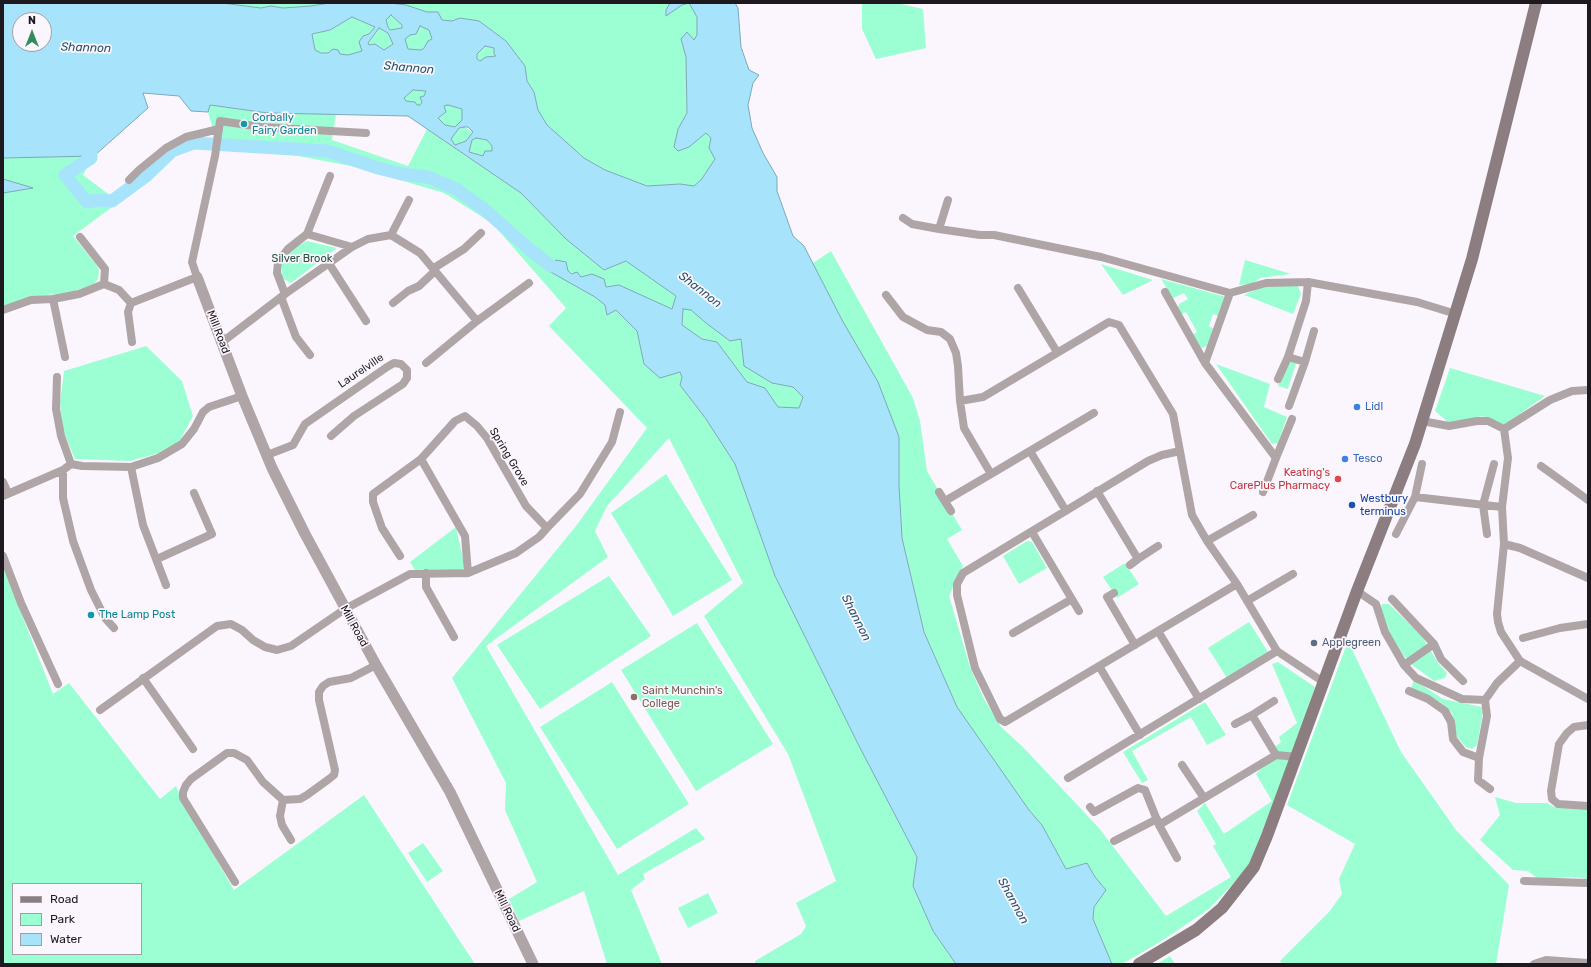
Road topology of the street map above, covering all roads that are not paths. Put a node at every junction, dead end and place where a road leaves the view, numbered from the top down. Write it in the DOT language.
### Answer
graph roads {
  1 [pos="1536,3"];
  2 [pos="219,129"];
  3 [pos="366,133"];
  4 [pos="330,176"];
  5 [pos="129,180"];
  6 [pos="409,200"];
  7 [pos="948,200"];
  8 [pos="903,218"];
  9 [pos="939,229"];
  10 [pos="481,233"];
  11 [pos="307,234"];
  12 [pos="391,235"];
  13 [pos="80,237"];
  14 [pos="352,247"];
  15 [pos="328,262"];
  16 [pos="435,270"];
  17 [pos="197,277"];
  18 [pos="1308,282"];
  19 [pos="529,283"];
  20 [pos="104,284"];
  21 [pos="1018,288"];
  22 [pos="1164,292"];
  23 [pos="1230,293"];
  24 [pos="886,295"];
  25 [pos="283,296"];
  26 [pos="53,299"];
  27 [pos="131,303"];
  28 [pos="393,303"];
  29 [pos="3,310"];
  30 [pos="1456,314"];
  31 [pos="366,321"];
  32 [pos="477,322"];
  33 [pos="1314,331"];
  34 [pos="132,342"];
  35 [pos="221,343"];
  36 [pos="1058,352"];
  37 [pos="310,355"];
  38 [pos="65,357"];
  39 [pos="1288,357"];
  40 [pos="1304,362"];
  41 [pos="426,363"];
  42 [pos="1205,363"];
  43 [pos="57,377"];
  44 [pos="1278,380"];
  45 [pos="1588,391"];
  46 [pos="242,396"];
  47 [pos="960,401"];
  48 [pos="1289,406"];
  49 [pos="620,412"];
  50 [pos="1094,413"];
  51 [pos="1292,419"];
  52 [pos="1422,421"];
  53 [pos="1504,429"];
  54 [pos="331,436"];
  55 [pos="1030,451"];
  56 [pos="1180,451"];
  57 [pos="267,455"];
  58 [pos="1276,458"];
  59 [pos="421,459"];
  60 [pos="71,464"];
  61 [pos="1422,464"];
  62 [pos="1494,464"];
  63 [pos="1541,466"];
  64 [pos="131,467"];
  65 [pos="63,470"];
  66 [pos="991,474"];
  67 [pos="3,482"];
  68 [pos="1097,491"];
  69 [pos="939,492"];
  70 [pos="1263,492"];
  71 [pos="194,493"];
  72 [pos="5,495"];
  73 [pos="1415,496"];
  74 [pos="1588,500"];
  75 [pos="946,501"];
  76 [pos="1483,505"];
  77 [pos="1502,507"];
  78 [pos="951,511"];
  79 [pos="1066,511"];
  80 [pos="1252,515"];
  81 [pos="547,528"];
  82 [pos="1032,532"];
  83 [pos="1396,534"];
  84 [pos="1487,534"];
  85 [pos="1206,541"];
  86 [pos="1504,544"];
  87 [pos="1158,546"];
  88 [pos="3,556"];
  89 [pos="400,556"];
  90 [pos="1138,559"];
  91 [pos="157,560"];
  92 [pos="1130,565"];
  93 [pos="426,573"];
  94 [pos="468,573"];
  95 [pos="1292,574"];
  96 [pos="1588,578"];
  97 [pos="1236,584"];
  98 [pos="166,585"];
  99 [pos="1357,592"];
  100 [pos="1114,594"];
  101 [pos="1072,599"];
  102 [pos="1392,600"];
  103 [pos="1247,601"];
  104 [pos="345,609"];
  105 [pos="1080,611"];
  106 [pos="1588,624"];
  107 [pos="114,628"];
  108 [pos="1158,631"];
  109 [pos="1013,633"];
  110 [pos="454,637"];
  111 [pos="1523,638"];
  112 [pos="1434,644"];
  113 [pos="1136,645"];
  114 [pos="1278,651"];
  115 [pos="1520,661"];
  116 [pos="376,665"];
  117 [pos="1404,665"];
  118 [pos="1099,666"];
  119 [pos="143,678"];
  120 [pos="1463,681"];
  121 [pos="1325,683"];
  122 [pos="58,684"];
  123 [pos="1409,691"];
  124 [pos="1199,699"];
  125 [pos="1588,699"];
  126 [pos="1485,700"];
  127 [pos="1274,701"];
  128 [pos="100,710"];
  129 [pos="1252,715"];
  130 [pos="1235,724"];
  131 [pos="1588,725"];
  132 [pos="1140,735"];
  133 [pos="193,749"];
  134 [pos="1276,754"];
  135 [pos="1297,757"];
  136 [pos="1479,758"];
  137 [pos="1182,765"];
  138 [pos="1068,778"];
  139 [pos="1490,789"];
  140 [pos="1204,798"];
  141 [pos="282,800"];
  142 [pos="1588,806"];
  143 [pos="1094,812"];
  144 [pos="1158,822"];
  145 [pos="291,840"];
  146 [pos="1114,841"];
  147 [pos="1177,858"];
  148 [pos="1524,881"];
  149 [pos="235,882"];
  150 [pos="1588,883"];
  151 [pos="1588,963"];
  152 [pos="533,964"];
  153 [pos="1139,964"];
  154 [pos="1534,964"];
  1 -- 30 [label="main road"];
  2 -- 3 [label="street"];
  2 -- 5 [label="street"];
  2 -- 17 [label="street"];
  4 -- 11 [label="street"];
  6 -- 12 [label="street"];
  7 -- 9 [label="street"];
  8 -- 9 [label="street"];
  9 -- 23 [label="street"];
  10 -- 16 [label="street"];
  11 -- 14 [label="street"];
  11 -- 25 [label="street"];
  12 -- 14 [label="street"];
  12 -- 16 [label="street"];
  13 -- 20 [label="street"];
  14 -- 15 [label="street"];
  15 -- 25 [label="street"];
  15 -- 31 [label="street"];
  16 -- 28 [label="street"];
  16 -- 32 [label="street"];
  17 -- 27 [label="street"];
  17 -- 35 [label="street, Mill Road"];
  18 -- 23 [label="street"];
  18 -- 30 [label="street"];
  18 -- 39 [label="street"];
  19 -- 32 [label="street"];
  20 -- 26 [label="street"];
  20 -- 27 [label="street"];
  21 -- 36 [label="street"];
  22 -- 42 [label="street"];
  23 -- 42 [label="street"];
  24 -- 47 [label="street"];
  25 -- 35 [label="street"];
  25 -- 37 [label="street"];
  26 -- 29 [label="street"];
  26 -- 38 [label="street"];
  27 -- 34 [label="street"];
  30 -- 52 [label="main road"];
  32 -- 41 [label="street"];
  33 -- 40 [label="street"];
  35 -- 46 [label="street, Mill Road"];
  36 -- 47 [label="street"];
  36 -- 56 [label="street"];
  39 -- 40 [label="street"];
  39 -- 44 [label="street"];
  40 -- 48 [label="street"];
  42 -- 58 [label="street"];
  43 -- 60 [label="street"];
  45 -- 53 [label="street"];
  46 -- 57 [label="street, Mill Road"];
  46 -- 64 [label="street"];
  47 -- 66 [label="street"];
  49 -- 81 [label="street"];
  50 -- 55 [label="street"];
  51 -- 58 [label="street"];
  52 -- 53 [label="street"];
  52 -- 99 [label="main road"];
  53 -- 77 [label="street"];
  54 -- 57 [label="street, Laurelville"];
  55 -- 66 [label="street"];
  55 -- 79 [label="street"];
  56 -- 68 [label="street"];
  56 -- 85 [label="street"];
  57 -- 104 [label="street, Mill Road"];
  58 -- 70 [label="street"];
  59 -- 81 [label="street, Spring Grove"];
  59 -- 89 [label="street"];
  59 -- 94 [label="street"];
  60 -- 64 [label="street"];
  60 -- 65 [label="street"];
  61 -- 73 [label="street"];
  62 -- 76 [label="street"];
  63 -- 74 [label="street"];
  64 -- 91 [label="street"];
  65 -- 72 [label="street"];
  65 -- 107 [label="street"];
  66 -- 75 [label="street"];
  67 -- 72 [label="street"];
  68 -- 79 [label="street"];
  68 -- 90 [label="street"];
  69 -- 75 [label="street"];
  71 -- 91 [label="street"];
  73 -- 76 [label="street"];
  73 -- 83 [label="street"];
  75 -- 78 [label="street"];
  76 -- 77 [label="street"];
  76 -- 84 [label="street"];
  77 -- 86 [label="street"];
  79 -- 82 [label="street"];
  80 -- 85 [label="street"];
  81 -- 94 [label="street"];
  82 -- 101 [label="street"];
  82 -- 118 [label="street"];
  85 -- 97 [label="street"];
  86 -- 96 [label="street"];
  86 -- 115 [label="street"];
  87 -- 90 [label="street"];
  88 -- 122 [label="street"];
  90 -- 92 [label="street"];
  91 -- 98 [label="street"];
  93 -- 94 [label="street"];
  93 -- 104 [label="street"];
  93 -- 110 [label="street"];
  95 -- 103 [label="street"];
  97 -- 103 [label="street"];
  97 -- 108 [label="street"];
  99 -- 117 [label="street"];
  99 -- 121 [label="main road"];
  100 -- 113 [label="street"];
  101 -- 105 [label="street"];
  101 -- 109 [label="street"];
  102 -- 112 [label="street"];
  103 -- 114 [label="street"];
  104 -- 116 [label="street, Mill Road"];
  104 -- 119 [label="street"];
  106 -- 111 [label="street"];
  108 -- 113 [label="street"];
  108 -- 124 [label="street"];
  112 -- 117 [label="street"];
  112 -- 120 [label="street"];
  113 -- 118 [label="street"];
  114 -- 121 [label="street"];
  114 -- 124 [label="street"];
  115 -- 125 [label="street"];
  115 -- 126 [label="street"];
  116 -- 141 [label="street"];
  116 -- 152 [label="street, Mill Road"];
  117 -- 126 [label="street"];
  118 -- 132 [label="street"];
  119 -- 128 [label="street"];
  119 -- 133 [label="street"];
  121 -- 135 [label="main road"];
  123 -- 136 [label="street"];
  124 -- 132 [label="street"];
  126 -- 136 [label="street"];
  127 -- 129 [label="street"];
  129 -- 130 [label="street"];
  129 -- 134 [label="street"];
  131 -- 142 [label="street"];
  132 -- 138 [label="street"];
  134 -- 135 [label="street"];
  134 -- 140 [label="street"];
  135 -- 153 [label="main road"];
  136 -- 139 [label="street"];
  137 -- 140 [label="street"];
  140 -- 144 [label="street"];
  141 -- 145 [label="street"];
  141 -- 149 [label="street"];
  143 -- 144 [label="street"];
  144 -- 146 [label="street"];
  144 -- 147 [label="street"];
  148 -- 150 [label="street"];
  151 -- 154 [label="street"];
}
